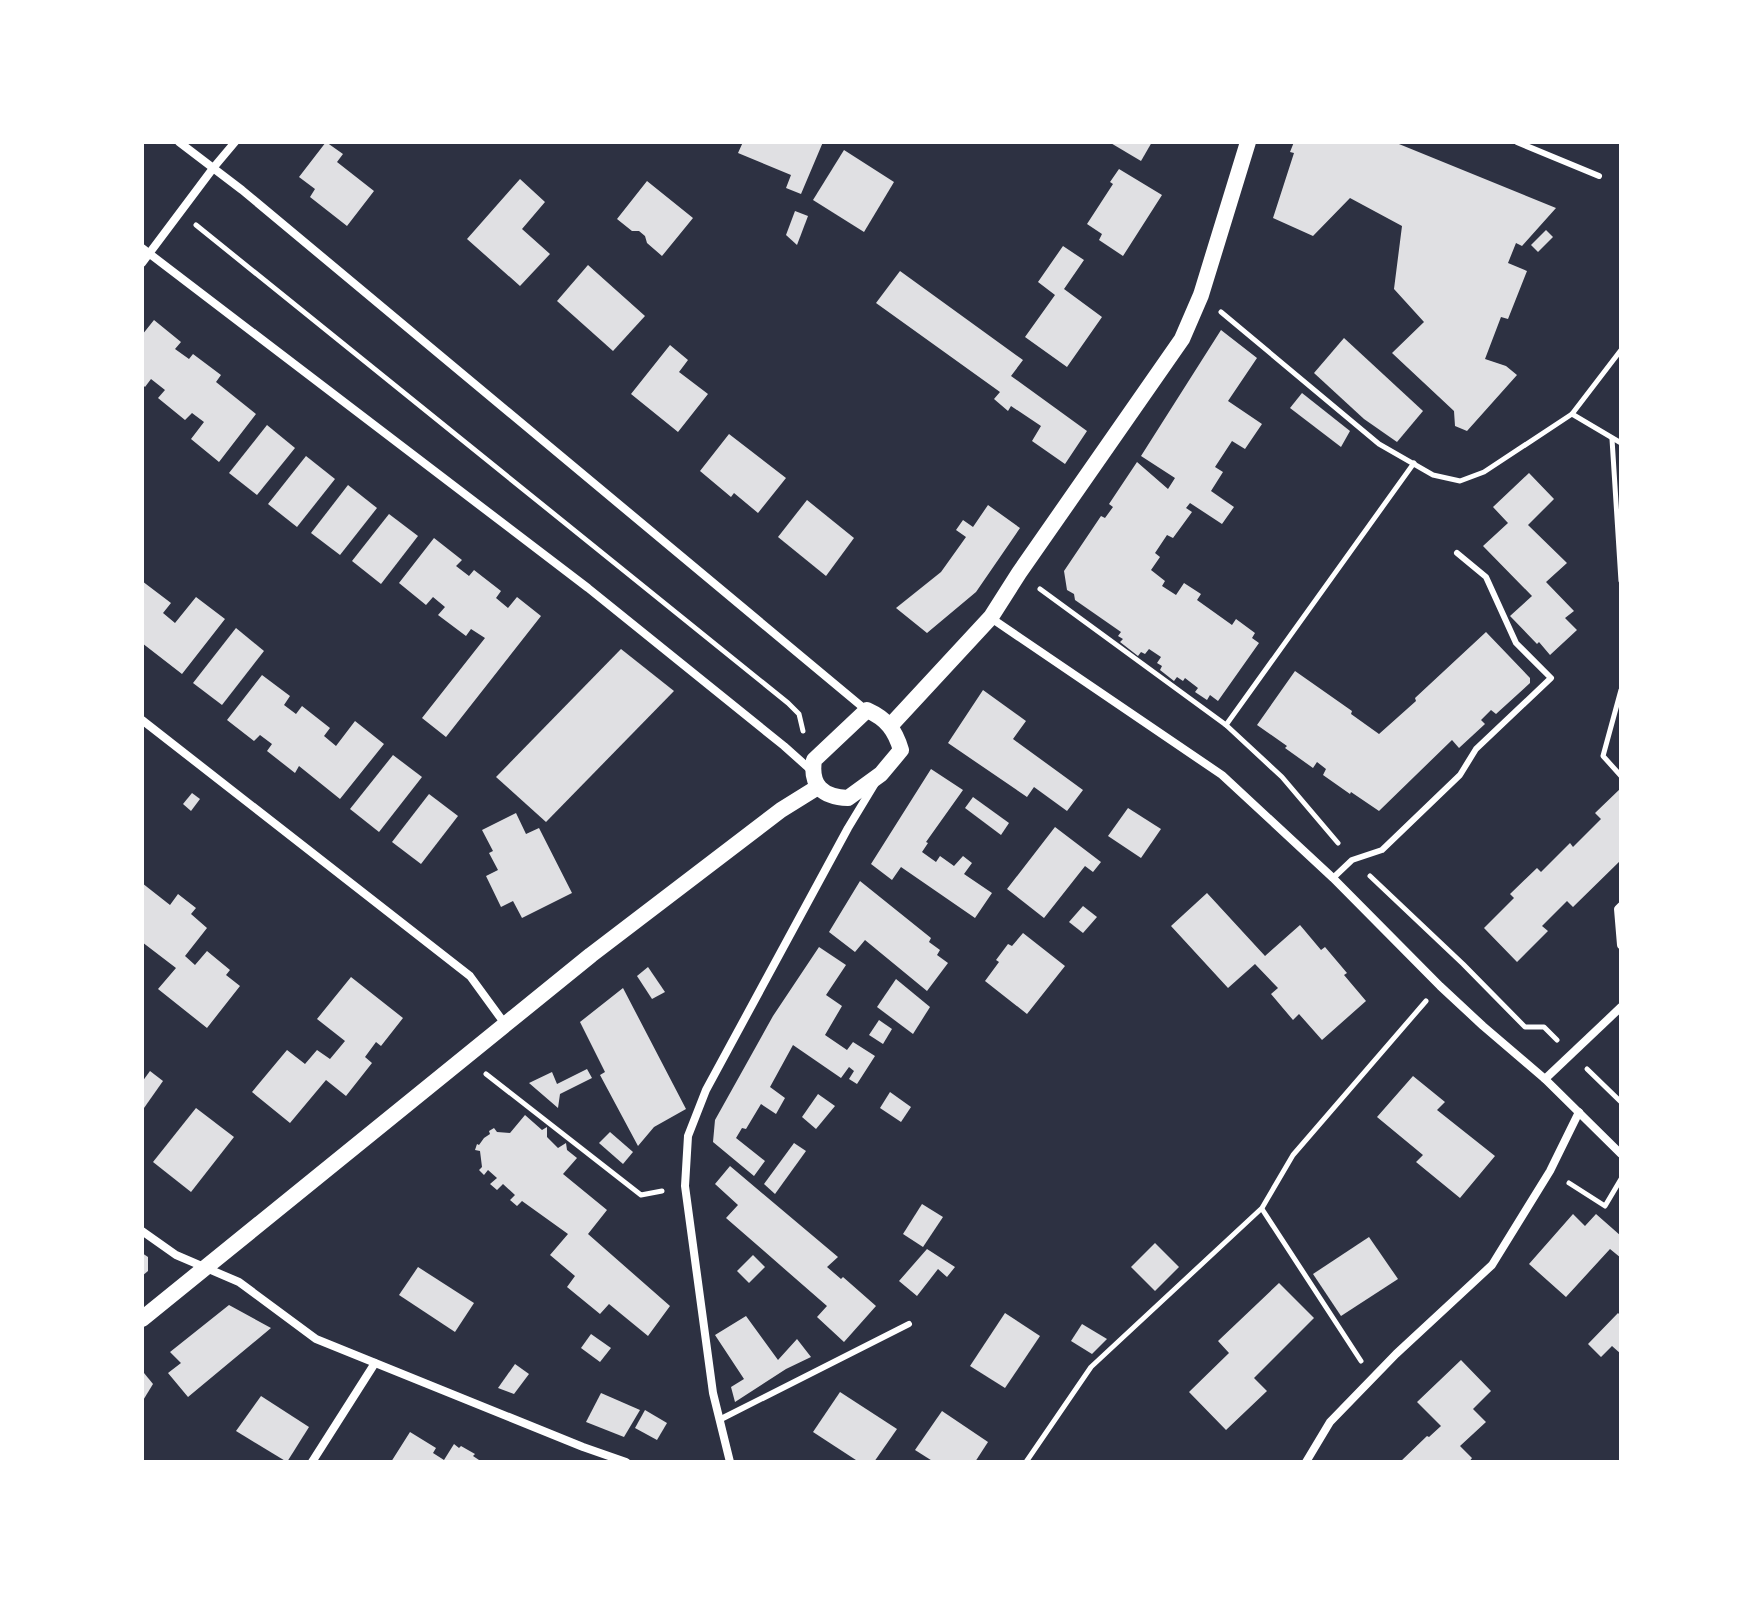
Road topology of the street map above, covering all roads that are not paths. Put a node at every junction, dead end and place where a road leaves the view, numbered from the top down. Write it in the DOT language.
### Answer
graph roads {
  1 [pos="179,142"];
  2 [pos="235,142"];
  3 [pos="1248,142"];
  4 [pos="1517,142"];
  5 [pos="214,167"];
  6 [pos="1599,176"];
  7 [pos="146,250"];
  8 [pos="142,263"];
  9 [pos="1457,553"];
  10 [pos="991,617"];
  11 [pos="867,710"];
  12 [pos="142,720"];
  13 [pos="891,725"];
  14 [pos="881,774"];
  15 [pos="815,779"];
  16 [pos="1333,878"];
  17 [pos="1621,906"];
  18 [pos="1621,945"];
  19 [pos="1621,1007"];
  20 [pos="505,1024"];
  21 [pos="1545,1079"];
  22 [pos="1579,1112"];
  23 [pos="1621,1154"];
  24 [pos="142,1231"];
  25 [pos="205,1267"];
  26 [pos="142,1319"];
  27 [pos="909,1324"];
  28 [pos="375,1363"];
  29 [pos="719,1420"];
  30 [pos="312,1462"];
  31 [pos="626,1462"];
  32 [pos="730,1462"];
  33 [pos="1306,1462"];
  1 -- 5 [label="street"];
  2 -- 5 [label="street"];
  3 -- 10 [label="main road"];
  4 -- 6 [label="lane"];
  5 -- 7 [label="street"];
  5 -- 11 [label="street"];
  7 -- 8 [label="street"];
  7 -- 15 [label="street"];
  9 -- 16 [label="lane"];
  10 -- 13 [label="main road"];
  10 -- 16 [label="street"];
  11 -- 13 [label="main road"];
  11 -- 15 [label="main road"];
  12 -- 20 [label="street"];
  13 -- 14 [label="main road"];
  14 -- 15 [label="main road"];
  14 -- 29 [label="street"];
  15 -- 20 [label="main road"];
  16 -- 21 [label="street"];
  17 -- 18 [label="street"];
  19 -- 21 [label="street"];
  20 -- 25 [label="main road"];
  21 -- 22 [label="street"];
  22 -- 23 [label="street"];
  22 -- 33 [label="street"];
  24 -- 25 [label="street"];
  25 -- 26 [label="main road"];
  25 -- 28 [label="street"];
  27 -- 29 [label="lane"];
  28 -- 30 [label="street"];
  28 -- 31 [label="street"];
  29 -- 32 [label="street"];
}
